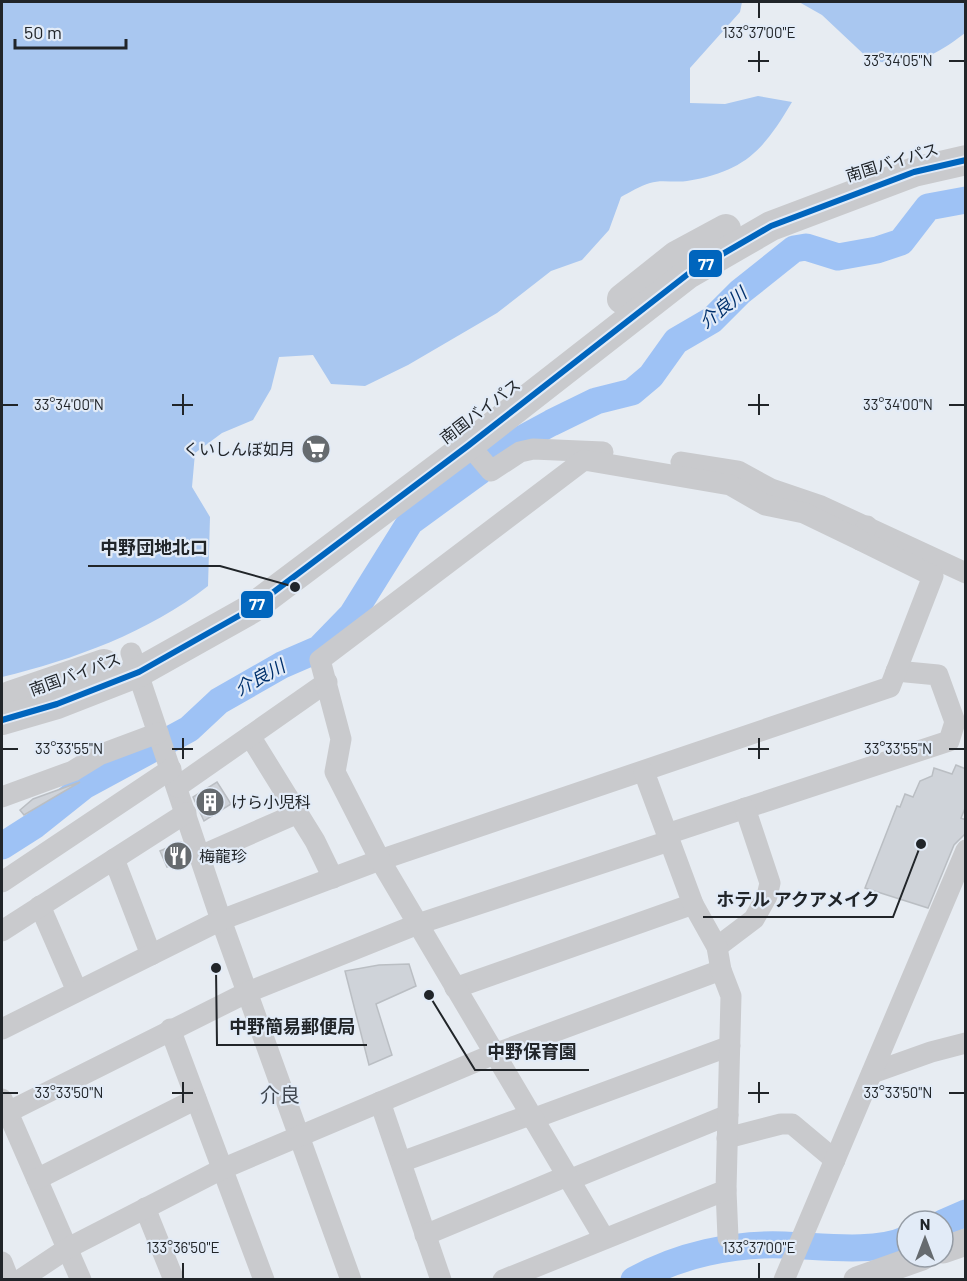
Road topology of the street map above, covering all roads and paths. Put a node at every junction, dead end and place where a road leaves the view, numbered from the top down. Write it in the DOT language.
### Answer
graph roads {
  1 [pos="966,139"];
  2 [pos="966,160"];
  3 [pos="469,445"];
  4 [pos="863,533"];
  5 [pos="966,573"];
  6 [pos="135,663"];
  7 [pos="896,671"];
  8 [pos="327,682"];
  9 [pos="2,699"];
  10 [pos="2,720"];
  11 [pos="250,736"];
  12 [pos="166,756"];
  13 [pos="644,772"];
  14 [pos="2,797"];
  15 [pos="745,808"];
  16 [pos="186,813"];
  17 [pos="298,813"];
  18 [pos="668,837"];
  19 [pos="966,850"];
  20 [pos="200,856"];
  21 [pos="114,859"];
  22 [pos="380,860"];
  23 [pos="333,878"];
  24 [pos="2,882"];
  25 [pos="693,904"];
  26 [pos="40,906"];
  27 [pos="221,920"];
  28 [pos="418,924"];
  29 [pos="2,931"];
  30 [pos="717,947"];
  31 [pos="150,955"];
  32 [pos="721,970"];
  33 [pos="455,988"];
  34 [pos="77,991"];
  35 [pos="248,992"];
  36 [pos="2,1029"];
  37 [pos="170,1029"];
  38 [pos="966,1043"];
  39 [pos="730,1046"];
  40 [pos="494,1054"];
  41 [pos="872,1073"];
  42 [pos="196,1099"];
  43 [pos="380,1102"];
  44 [pos="3,1108"];
  45 [pos="728,1115"];
  46 [pos="531,1117"];
  47 [pos="299,1136"];
  48 [pos="727,1138"];
  49 [pos="835,1160"];
  50 [pos="401,1162"];
  51 [pos="222,1169"];
  52 [pos="568,1178"];
  53 [pos="37,1179"];
  54 [pos="726,1190"];
  55 [pos="145,1208"];
  56 [pos="425,1235"];
  57 [pos="604,1238"];
  58 [pos="728,1238"];
  59 [pos="68,1248"];
  60 [pos="2,1262"];
  61 [pos="895,1267"];
  62 [pos="514,1277"];
  63 [pos="9,1280"];
  64 [pos="20,1280"];
  65 [pos="81,1280"];
  66 [pos="174,1280"];
  67 [pos="264,1280"];
  68 [pos="351,1280"];
  69 [pos="441,1280"];
  70 [pos="784,1280"];
  71 [pos="857,1280"];
  1 -- 6 [label="highway, 南国バイパス"];
  2 -- 3 [label="highway, 南国バイパス"];
  3 -- 4 [label="street"];
  3 -- 6 [label="highway, 南国バイパス"];
  4 -- 5 [label="street"];
  4 -- 7 [label="street"];
  4 -- 8 [label="street"];
  6 -- 9 [label="highway, 南国バイパス"];
  6 -- 10 [label="highway, 南国バイパス"];
  6 -- 12 [label="street"];
  7 -- 13 [label="street"];
  7 -- 15 [label="street"];
  8 -- 11 [label="street"];
  8 -- 22 [label="street"];
  11 -- 12 [label="street"];
  11 -- 17 [label="street"];
  12 -- 14 [label="street"];
  12 -- 16 [label="street"];
  12 -- 24 [label="street"];
  13 -- 18 [label="street"];
  13 -- 22 [label="street"];
  15 -- 18 [label="street"];
  15 -- 30 [label="street"];
  16 -- 20 [label="street"];
  16 -- 21 [label="street"];
  17 -- 20 [label="street"];
  17 -- 23 [label="street"];
  18 -- 25 [label="street"];
  18 -- 28 [label="street"];
  19 -- 41 [label="street"];
  20 -- 27 [label="street"];
  21 -- 26 [label="street"];
  21 -- 31 [label="street"];
  22 -- 23 [label="street"];
  22 -- 28 [label="street"];
  23 -- 27 [label="street"];
  25 -- 30 [label="street"];
  25 -- 33 [label="street"];
  26 -- 29 [label="street"];
  26 -- 34 [label="street"];
  27 -- 31 [label="street"];
  27 -- 35 [label="street"];
  28 -- 33 [label="street"];
  28 -- 35 [label="street"];
  30 -- 32 [label="street"];
  31 -- 34 [label="street"];
  32 -- 39 [label="street"];
  32 -- 40 [label="street"];
  33 -- 40 [label="street"];
  34 -- 36 [label="street"];
  35 -- 37 [label="street"];
  35 -- 47 [label="street"];
  37 -- 42 [label="street"];
  37 -- 44 [label="street"];
  38 -- 41 [label="street"];
  39 -- 45 [label="street"];
  39 -- 46 [label="street"];
  40 -- 43 [label="street"];
  40 -- 46 [label="street"];
  41 -- 49 [label="street"];
  42 -- 51 [label="street"];
  42 -- 53 [label="street"];
  43 -- 47 [label="street"];
  43 -- 50 [label="street"];
  44 -- 53 [label="street"];
  45 -- 48 [label="street"];
  45 -- 52 [label="street"];
  46 -- 50 [label="street"];
  46 -- 52 [label="street"];
  47 -- 51 [label="street"];
  47 -- 68 [label="street"];
  48 -- 49 [label="street"];
  48 -- 54 [label="street"];
  49 -- 70 [label="street"];
  50 -- 56 [label="street"];
  51 -- 55 [label="street"];
  51 -- 67 [label="street"];
  52 -- 56 [label="street"];
  52 -- 57 [label="street"];
  53 -- 59 [label="street"];
  54 -- 57 [label="street"];
  54 -- 58 [label="street"];
  55 -- 59 [label="street"];
  55 -- 66 [label="street"];
  56 -- 69 [label="street"];
  57 -- 62 [label="street"];
  59 -- 64 [label="street"];
  59 -- 65 [label="street"];
  60 -- 63 [label="street"];
  61 -- 71 [label="main road"];
}
